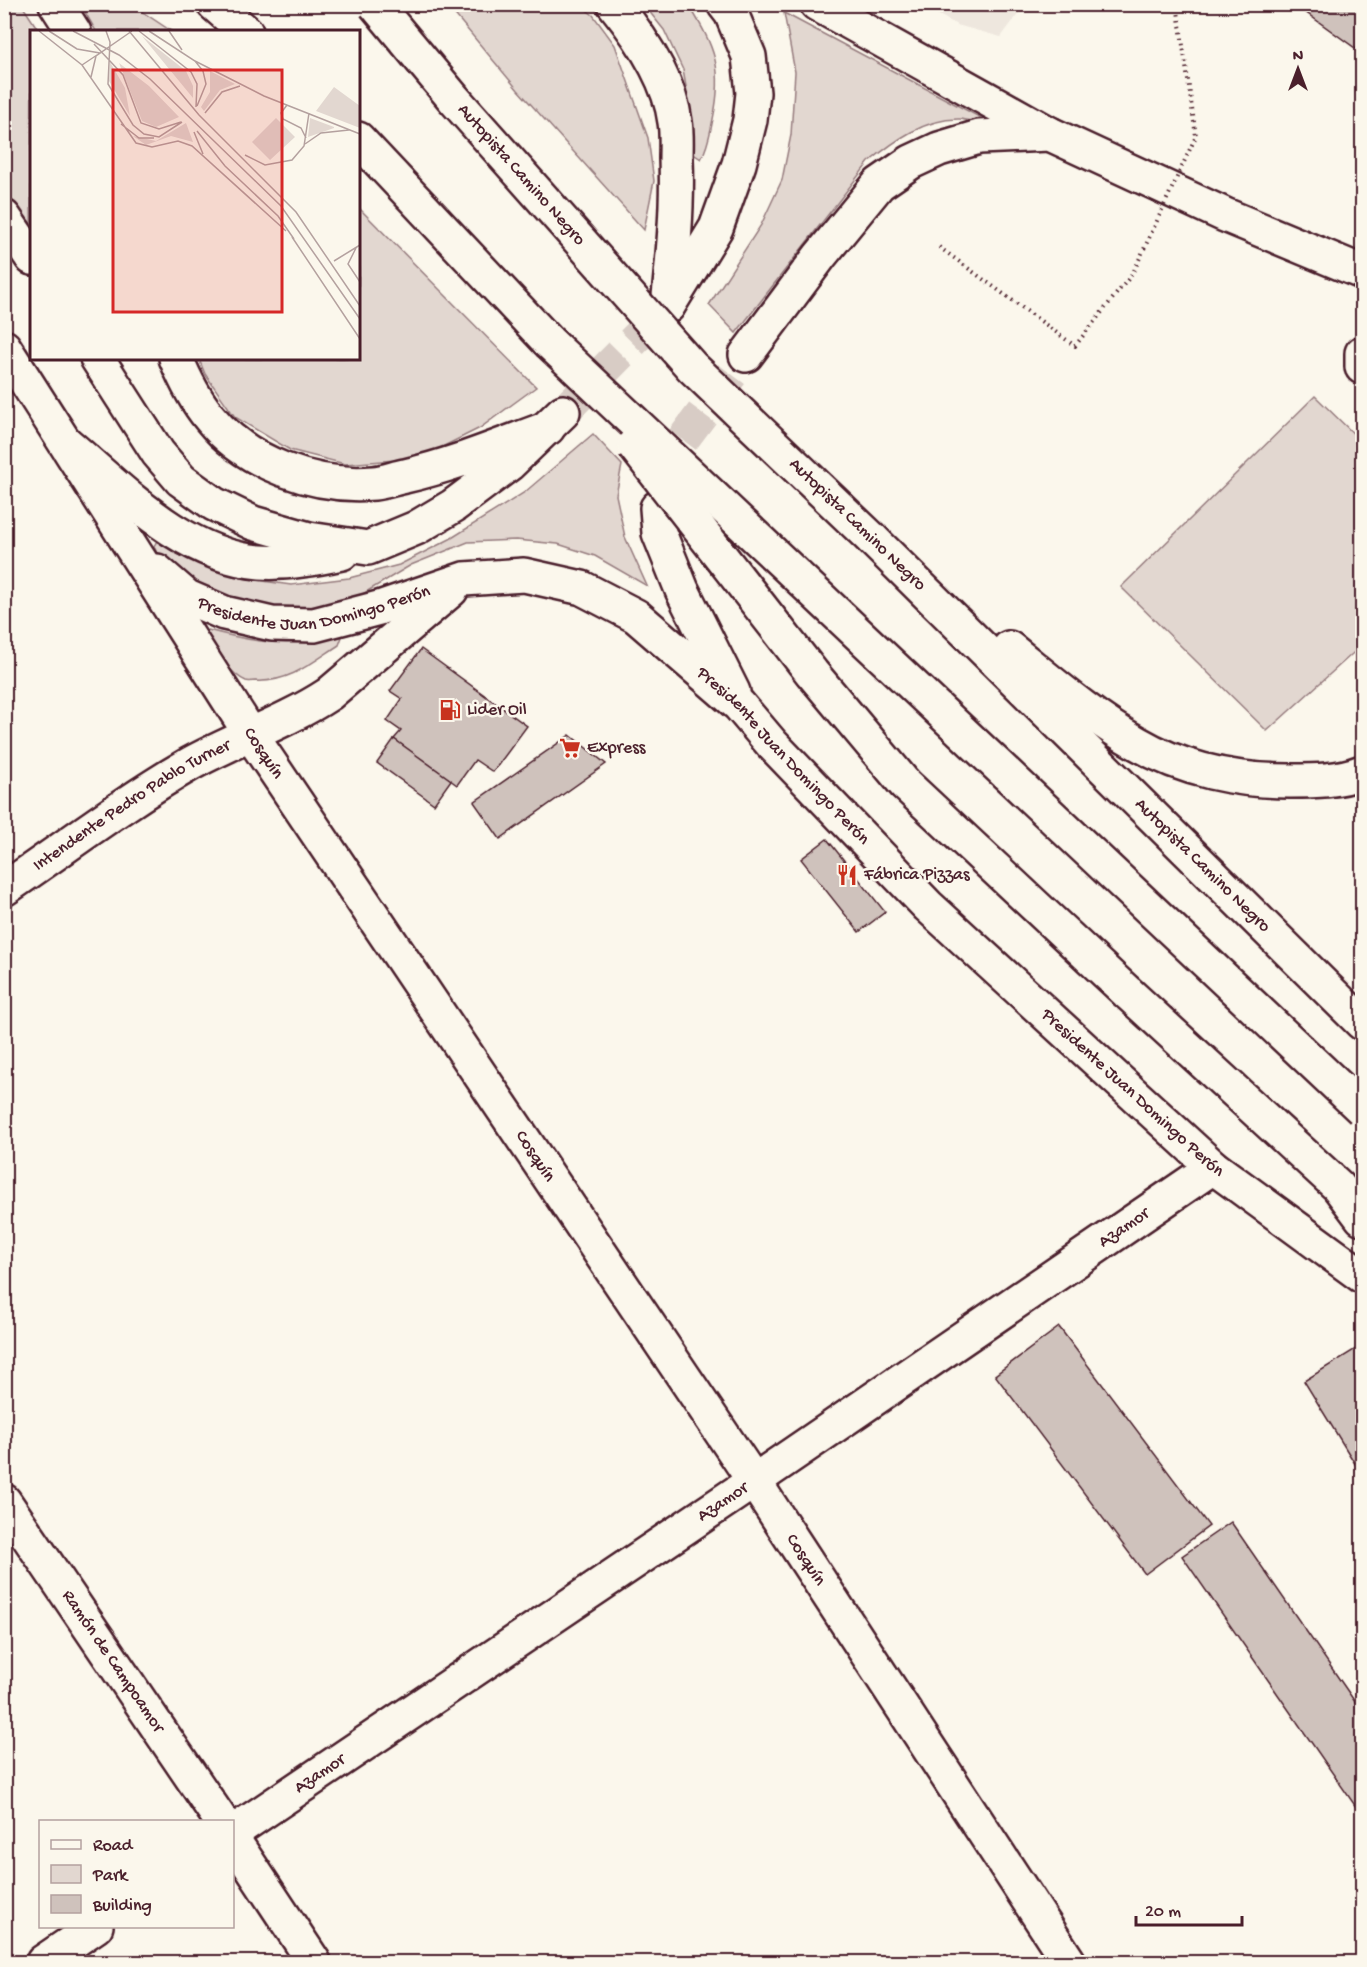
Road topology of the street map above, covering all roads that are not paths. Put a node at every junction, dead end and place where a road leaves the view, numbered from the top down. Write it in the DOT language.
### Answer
graph roads {
  1 [pos="56,4"];
  2 [pos="213,4"];
  3 [pos="375,4"];
  4 [pos="614,4"];
  5 [pos="724,4"];
  6 [pos="817,4"];
  7 [pos="73,30"];
  8 [pos="244,30"];
  9 [pos="1050,134"];
  10 [pos="360,141"];
  11 [pos="4,217"];
  12 [pos="30,255"];
  13 [pos="1362,272"];
  14 [pos="549,342"];
  15 [pos="4,347"];
  16 [pos="1362,353"];
  17 [pos="746,355"];
  18 [pos="98,360"];
  19 [pos="177,360"];
  20 [pos="1362,367"];
  21 [pos="67,444"];
  22 [pos="657,508"];
  23 [pos="871,538"];
  24 [pos="368,548"];
  25 [pos="135,550"];
  26 [pos="464,579"];
  27 [pos="739,705"];
  28 [pos="251,735"];
  29 [pos="1360,773"];
  30 [pos="4,889"];
  31 [pos="1362,1023"];
  32 [pos="1362,1109"];
  33 [pos="1213,1167"];
  34 [pos="1362,1218"];
  35 [pos="1362,1276"];
  36 [pos="754,1481"];
  37 [pos="4,1501"];
  38 [pos="221,1820"];
  39 [pos="234,1834"];
  40 [pos="234,1838"];
  41 [pos="93,1928"];
  42 [pos="43,1962"];
  43 [pos="314,1962"];
  44 [pos="1069,1962"];
  1 -- 7 [label="main road"];
  2 -- 8 [label="main road"];
  3 -- 23 [label="main road, Autopista Camino Negro, bridge"];
  4 -- 5 [label="main road"];
  6 -- 9 [label="main road"];
  9 -- 13 [label="main road"];
  9 -- 17 [label="main road"];
  10 -- 14 [label="main road"];
  11 -- 12 [label="main road"];
  14 -- 32 [label="main road, bridge"];
  14 -- 34 [label="main road, bridge"];
  15 -- 21 [label="main road, Cosquín"];
  16 -- 20 [label="main road"];
  18 -- 24 [label="main road"];
  19 -- 24 [label="main road"];
  21 -- 24 [label="main road"];
  21 -- 25 [label="main road, Cosquín"];
  22 -- 27 [label="main road"];
  23 -- 29 [label="main road"];
  23 -- 31 [label="main road, Autopista Camino Negro"];
  25 -- 26 [label="main road, Presidente Juan Domingo Perón"];
  25 -- 28 [label="main road, Cosquín"];
  26 -- 27 [label="main road, Presidente Juan Domingo Perón"];
  26 -- 28 [label="main road, Intendente Pedro Pablo Turner"];
  27 -- 33 [label="main road, Presidente Juan Domingo Perón"];
  28 -- 30 [label="main road, Intendente Pedro Pablo Turner"];
  28 -- 36 [label="main road, Cosquín"];
  33 -- 35 [label="main road, Presidente Juan Domingo Perón"];
  33 -- 36 [label="main road, Azamor"];
  36 -- 39 [label="main road, Azamor"];
  36 -- 44 [label="main road, Cosquín"];
  37 -- 38 [label="main road, Ramón de Campoamor"];
  40 -- 43 [label="main road"];
  41 -- 42 [label="main road"];
}
